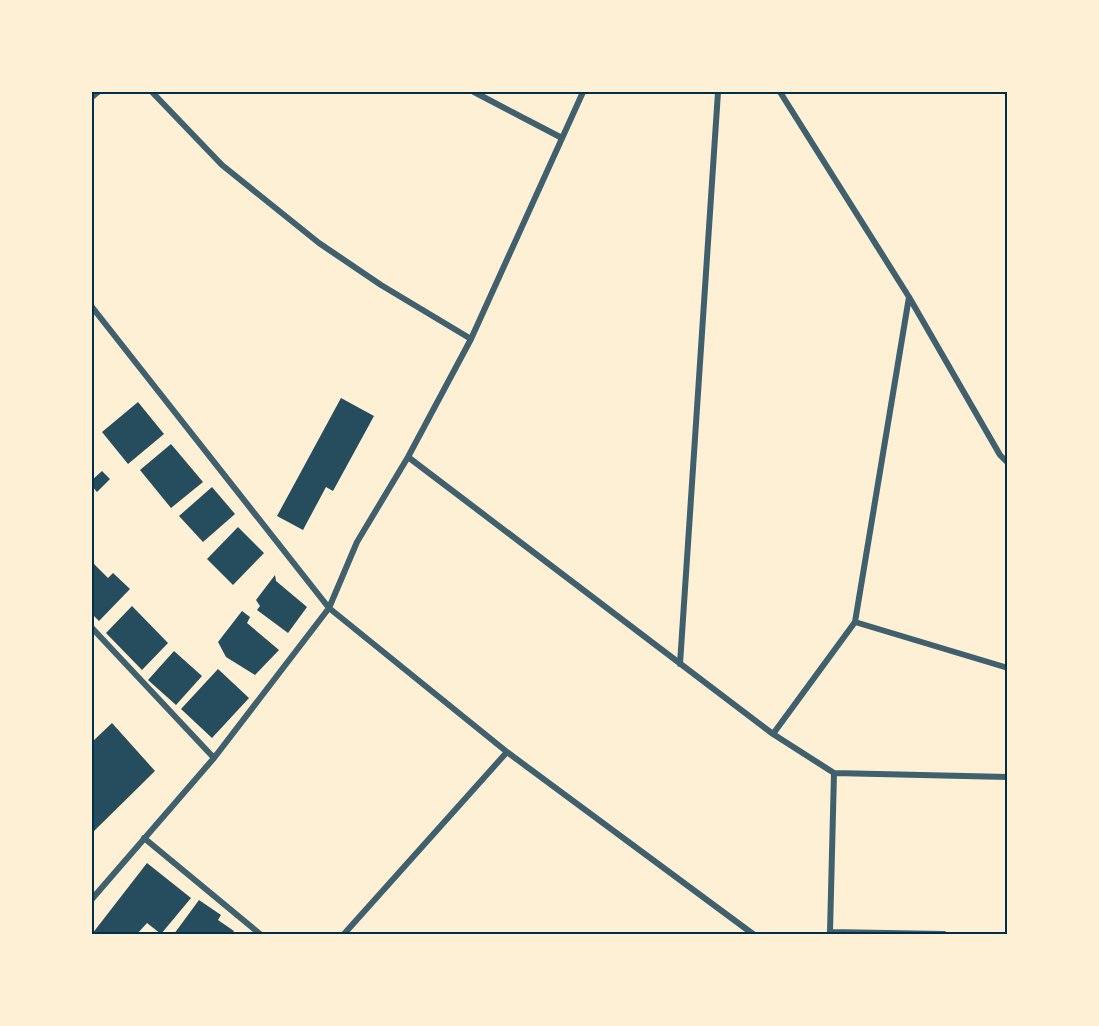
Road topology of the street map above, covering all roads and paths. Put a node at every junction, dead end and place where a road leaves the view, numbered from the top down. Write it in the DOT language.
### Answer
graph roads {
  1 [pos="98,92"];
  2 [pos="152,92"];
  3 [pos="474,92"];
  4 [pos="583,92"];
  5 [pos="718,92"];
  6 [pos="780,92"];
  7 [pos="92,97"];
  8 [pos="562,138"];
  9 [pos="909,297"];
  10 [pos="92,308"];
  11 [pos="471,339"];
  12 [pos="408,457"];
  13 [pos="1008,463"];
  14 [pos="329,608"];
  15 [pos="855,622"];
  16 [pos="92,628"];
  17 [pos="680,664"];
  18 [pos="1008,668"];
  19 [pos="773,734"];
  20 [pos="507,752"];
  21 [pos="214,758"];
  22 [pos="834,773"];
  23 [pos="1008,777"];
  24 [pos="144,838"];
  25 [pos="92,899"];
  26 [pos="829,933"];
  27 [pos="260,934"];
  28 [pos="344,934"];
  29 [pos="753,934"];
  30 [pos="944,934"];
  1 -- 7 [label="street"];
  2 -- 11 [label="street"];
  3 -- 8 [label="street"];
  4 -- 8 [label="street"];
  5 -- 17 [label="street"];
  6 -- 9 [label="street"];
  8 -- 11 [label="street"];
  9 -- 13 [label="street"];
  9 -- 15 [label="street"];
  10 -- 14 [label="street"];
  11 -- 12 [label="street"];
  12 -- 14 [label="street"];
  12 -- 17 [label="street"];
  14 -- 20 [label="street"];
  14 -- 21 [label="street"];
  15 -- 18 [label="street"];
  15 -- 19 [label="street"];
  16 -- 21 [label="street"];
  17 -- 19 [label="street"];
  19 -- 22 [label="street"];
  20 -- 28 [label="street"];
  20 -- 29 [label="street"];
  21 -- 24 [label="street"];
  22 -- 23 [label="street"];
  22 -- 26 [label="street"];
  24 -- 25 [label="street"];
  24 -- 27 [label="street"];
  26 -- 30 [label="street"];
}
